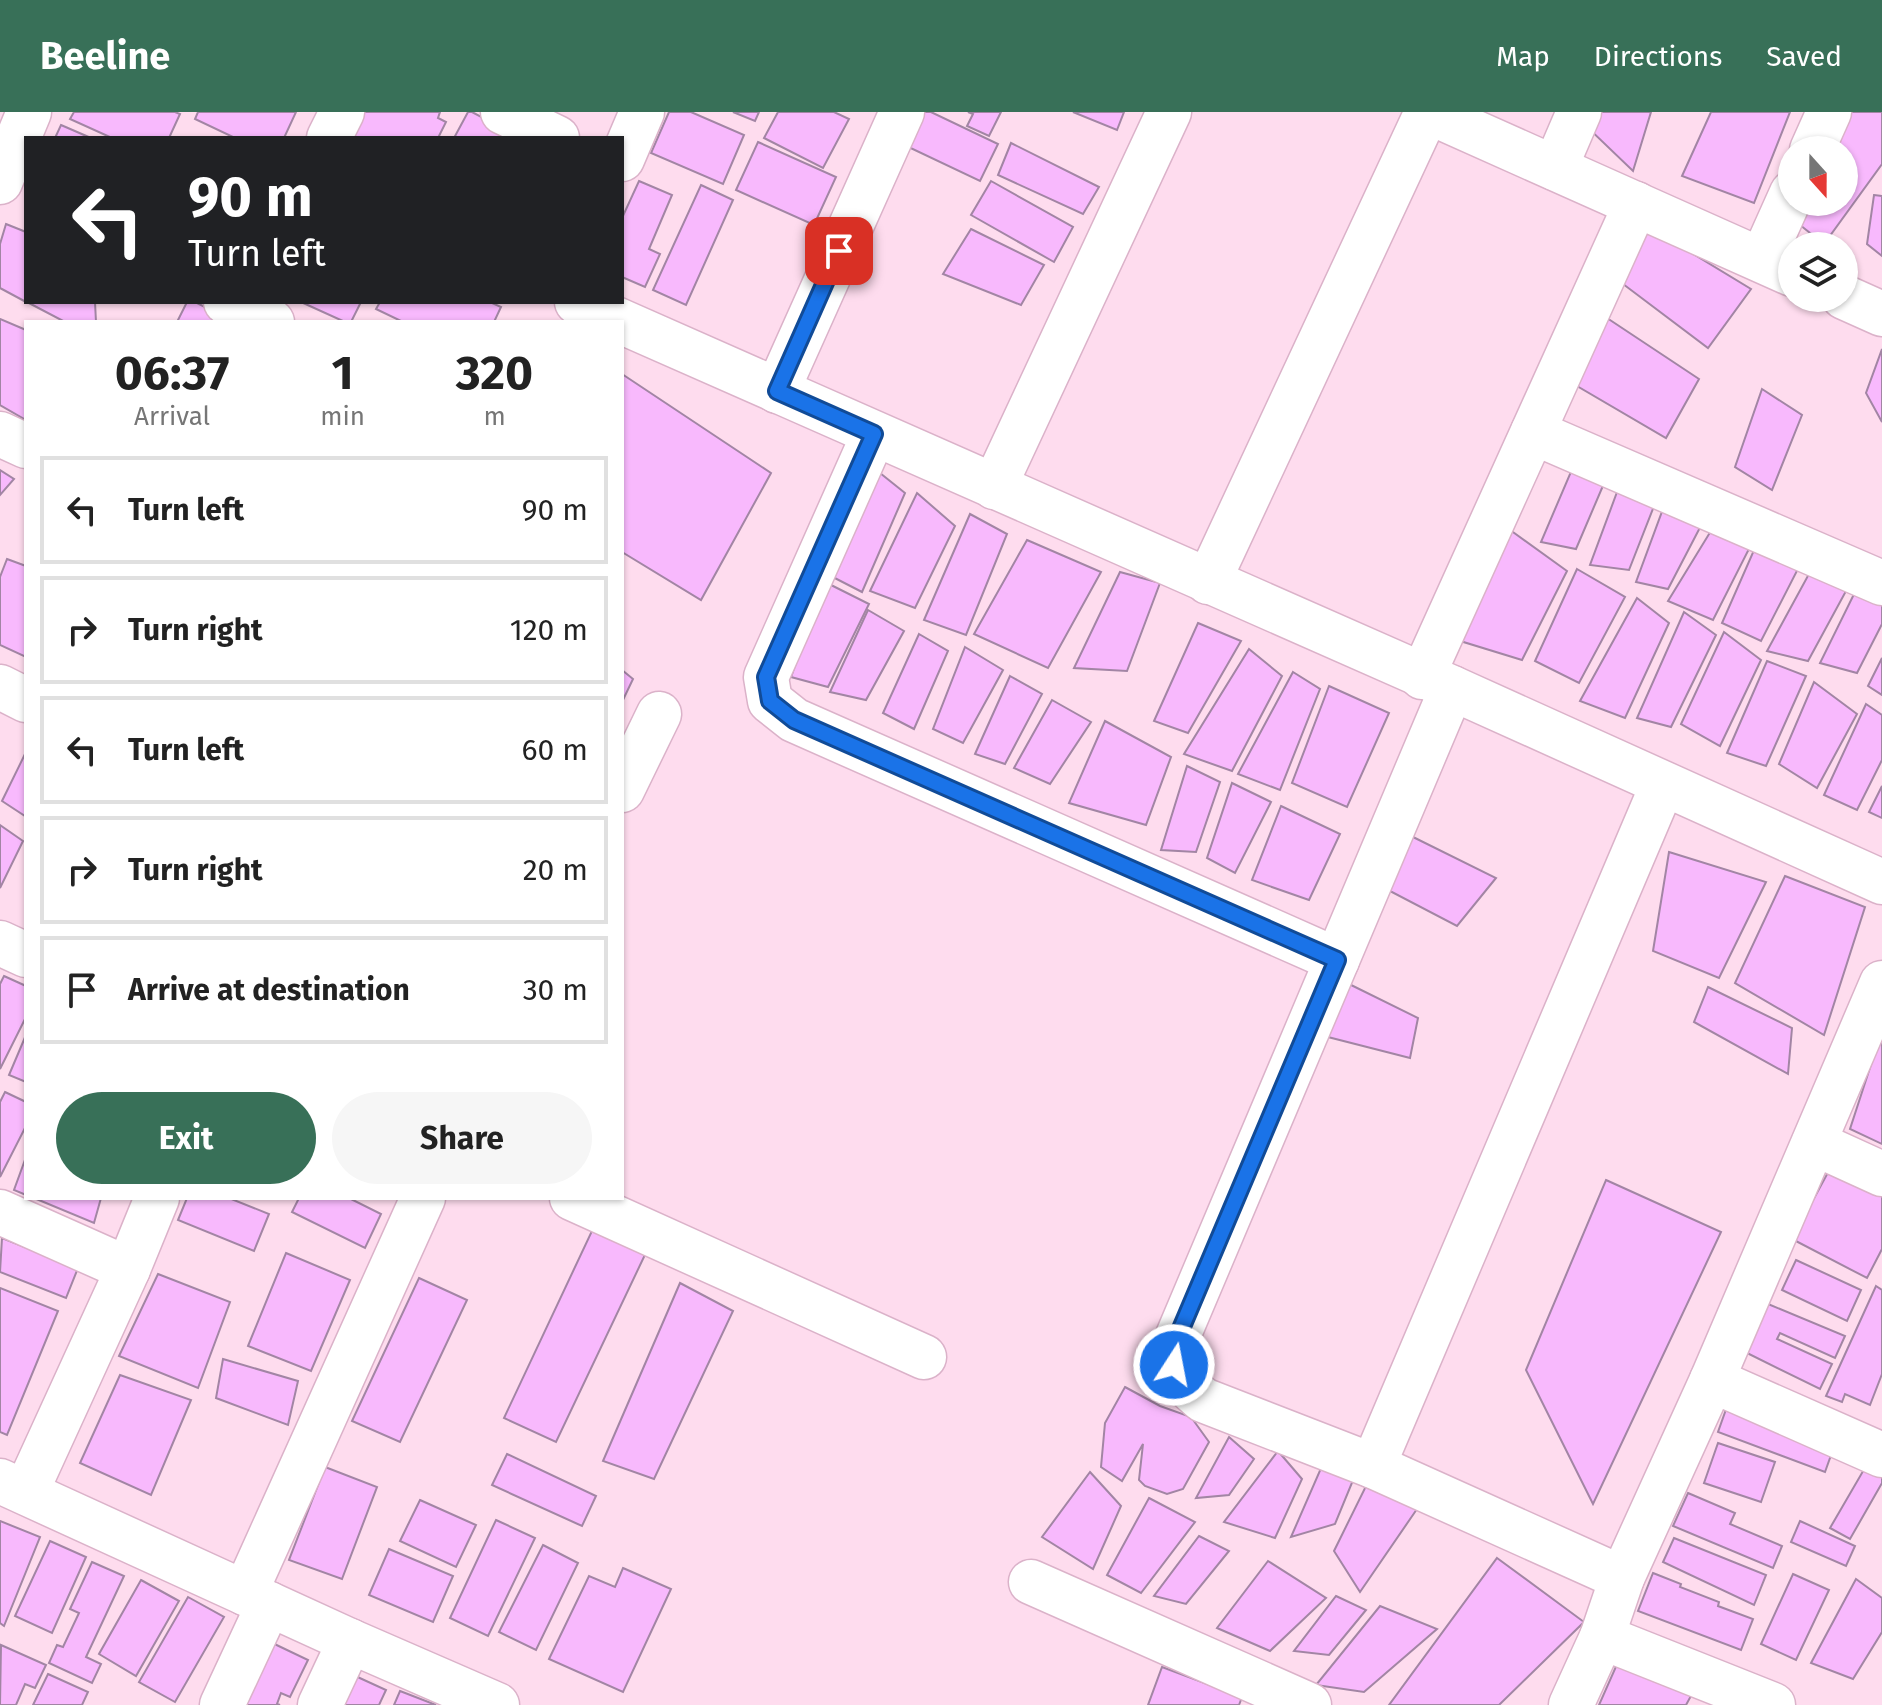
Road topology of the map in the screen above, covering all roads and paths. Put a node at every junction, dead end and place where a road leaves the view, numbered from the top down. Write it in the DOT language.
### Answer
graph roads {
  1 [pos="29,112"];
  2 [pos="342,112"];
  3 [pos="503,112"];
  4 [pos="642,112"];
  5 [pos="902,112"];
  6 [pos="1169,112"];
  7 [pos="1428,112"];
  8 [pos="1579,112"];
  9 [pos="1829,112"];
  10 [pos="330,136"];
  11 [pos="553,136"];
  12 [pos="1818,136"];
  13 [pos="624,154"];
  14 [pos="1555,168"];
  15 [pos="0,182"];
  16 [pos="1636,204"];
  17 [pos="1787,216"];
  18 [pos="1777,267"];
  19 [pos="1858,303"];
  20 [pos="581,304"];
  21 [pos="1882,314"];
  22 [pos="617,320"];
  23 [pos="624,323"];
  24 [pos="777,391"];
  25 [pos="1533,432"];
  26 [pos="0,434"];
  27 [pos="874,434"];
  28 [pos="24,445"];
  29 [pos="994,487"];
  30 [pos="1208,582"];
  31 [pos="1882,583"];
  32 [pos="1437,683"];
  33 [pos="0,687"];
  34 [pos="24,699"];
  35 [pos="659,714"];
  36 [pos="1663,784"];
  37 [pos="624,786"];
  38 [pos="1882,882"];
  39 [pos="0,943"];
  40 [pos="24,954"];
  41 [pos="1337,960"];
  42 [pos="1882,983"];
  43 [pos="1814,1143"];
  44 [pos="1882,1174"];
  45 [pos="156,1200"];
  46 [pos="422,1200"];
  47 [pos="576,1200"];
  48 [pos="0,1212"];
  49 [pos="128,1269"];
  50 [pos="924,1357"];
  51 [pos="1712,1380"];
  52 [pos="1882,1455"];
  53 [pos="1373,1466"];
  54 [pos="13,1487"];
  55 [pos="1622,1578"];
  56 [pos="1031,1582"];
  57 [pos="257,1598"];
  58 [pos="1602,1637"];
  59 [pos="350,1641"];
  60 [pos="222,1705"];
  61 [pos="320,1705"];
  62 [pos="497,1705"];
  63 [pos="1309,1705"];
  64 [pos="1571,1705"];
  65 [pos="1773,1705"];
  1 -- 15 [label="street"];
  2 -- 10 [label="street"];
  3 -- 11 [label="street"];
  4 -- 13 [label="street"];
  5 -- 24 [label="street"];
  6 -- 29 [label="street"];
  7 -- 14 [label="street"];
  7 -- 30 [label="street"];
  8 -- 14 [label="street"];
  9 -- 12 [label="street"];
  14 -- 16 [label="street"];
  16 -- 18 [label="street"];
  16 -- 25 [label="street"];
  17 -- 18 [label="street"];
  19 -- 21 [label="street"];
  20 -- 22 [label="street"];
  23 -- 24 [label="street"];
  24 -- 27 [label="street"];
  25 -- 31 [label="street"];
  25 -- 32 [label="street"];
  26 -- 28 [label="street"];
  27 -- 29 [label="street"];
  27 -- 41 [label="street"];
  29 -- 30 [label="street"];
  30 -- 32 [label="street"];
  32 -- 36 [label="street"];
  32 -- 41 [label="street"];
  33 -- 34 [label="street"];
  35 -- 37 [label="street"];
  36 -- 38 [label="street"];
  36 -- 53 [label="street"];
  39 -- 40 [label="street"];
  41 -- 53 [label="street"];
  42 -- 43 [label="street"];
  43 -- 44 [label="street"];
  43 -- 51 [label="street"];
  45 -- 49 [label="street"];
  46 -- 57 [label="street"];
  47 -- 50 [label="street"];
  48 -- 49 [label="street"];
  49 -- 54 [label="street"];
  51 -- 52 [label="street"];
  51 -- 55 [label="street"];
  53 -- 55 [label="street"];
  54 -- 57 [label="street"];
  55 -- 58 [label="street"];
  56 -- 63 [label="street"];
  57 -- 59 [label="street"];
  57 -- 60 [label="street"];
  58 -- 64 [label="street"];
  58 -- 65 [label="street"];
  59 -- 61 [label="street"];
  59 -- 62 [label="street"];
}
